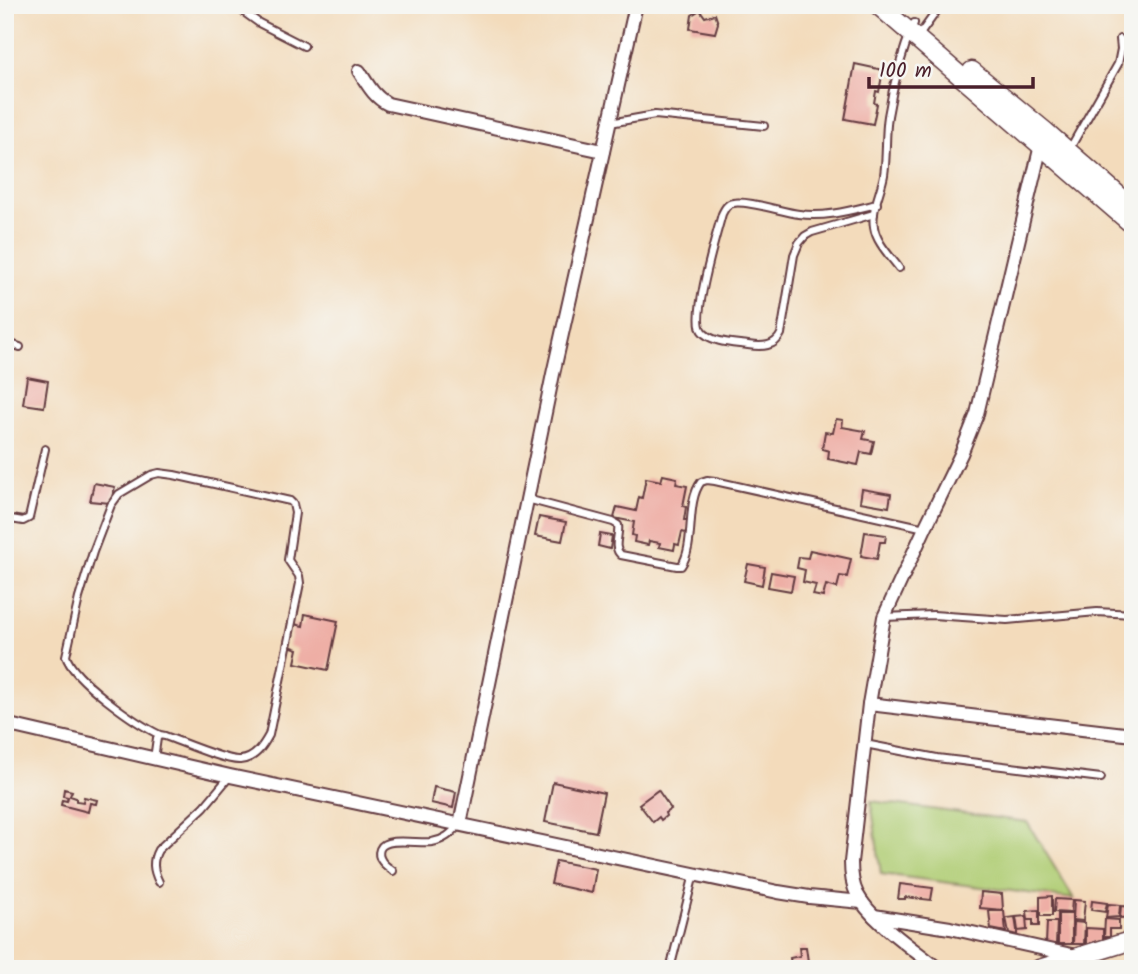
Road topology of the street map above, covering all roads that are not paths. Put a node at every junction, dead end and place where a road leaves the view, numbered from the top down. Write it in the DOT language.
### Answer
graph roads {
  1 [pos="234,5"];
  2 [pos="636,5"];
  3 [pos="941,5"];
  4 [pos="887,7"];
  5 [pos="916,31"];
  6 [pos="1120,39"];
  7 [pos="304,46"];
  8 [pos="359,71"];
  9 [pos="610,123"];
  10 [pos="764,127"];
  11 [pos="1043,139"];
  12 [pos="1068,151"];
  13 [pos="603,152"];
  14 [pos="877,204"];
  15 [pos="1133,208"];
  16 [pos="874,214"];
  17 [pos="1133,225"];
  18 [pos="899,268"];
  19 [pos="5,342"];
  20 [pos="20,347"];
  21 [pos="1133,410"];
  22 [pos="1133,424"];
  23 [pos="45,449"];
  24 [pos="527,499"];
  25 [pos="5,518"];
  26 [pos="925,527"];
  27 [pos="1133,614"];
  28 [pos="884,617"];
  29 [pos="869,704"];
  30 [pos="5,724"];
  31 [pos="160,735"];
  32 [pos="1133,735"];
  33 [pos="865,744"];
  34 [pos="154,759"];
  35 [pos="230,776"];
  36 [pos="1101,778"];
  37 [pos="460,824"];
  38 [pos="393,872"];
  39 [pos="694,874"];
  40 [pos="159,881"];
  41 [pos="862,902"];
  42 [pos="874,916"];
  43 [pos="1133,940"];
  44 [pos="1077,956"];
  45 [pos="670,969"];
  46 [pos="938,969"];
  47 [pos="1039,969"];
  1 -- 7 [label="lane"];
  2 -- 9 [label="street"];
  3 -- 5 [label="lane"];
  4 -- 5 [label="main road"];
  5 -- 11 [label="main road"];
  5 -- 14 [label="lane"];
  6 -- 12 [label="lane"];
  8 -- 13 [label="street"];
  9 -- 10 [label="lane"];
  9 -- 13 [label="street"];
  11 -- 12 [label="main road"];
  11 -- 17 [label="main road"];
  11 -- 26 [label="street"];
  12 -- 15 [label="main road"];
  13 -- 24 [label="street"];
  14 -- 16 [label="lane"];
  14 -- 16 [label="lane"];
  16 -- 18 [label="lane"];
  19 -- 20 [label="lane"];
  21 -- 22 [label="lane"];
  23 -- 25 [label="lane"];
  24 -- 26 [label="lane"];
  24 -- 37 [label="street"];
  26 -- 28 [label="street"];
  27 -- 28 [label="lane"];
  28 -- 29 [label="street"];
  29 -- 32 [label="street"];
  29 -- 33 [label="street"];
  30 -- 34 [label="street"];
  31 -- 31 [label="lane"];
  31 -- 34 [label="lane"];
  33 -- 36 [label="lane"];
  33 -- 41 [label="street"];
  34 -- 35 [label="street"];
  35 -- 37 [label="street"];
  35 -- 40 [label="lane"];
  37 -- 38 [label="lane"];
  37 -- 39 [label="street"];
  39 -- 41 [label="street"];
  39 -- 45 [label="lane"];
  41 -- 42 [label="street"];
  42 -- 44 [label="street"];
  42 -- 46 [label="street"];
  43 -- 44 [label="main road"];
  44 -- 47 [label="main road"];
}
